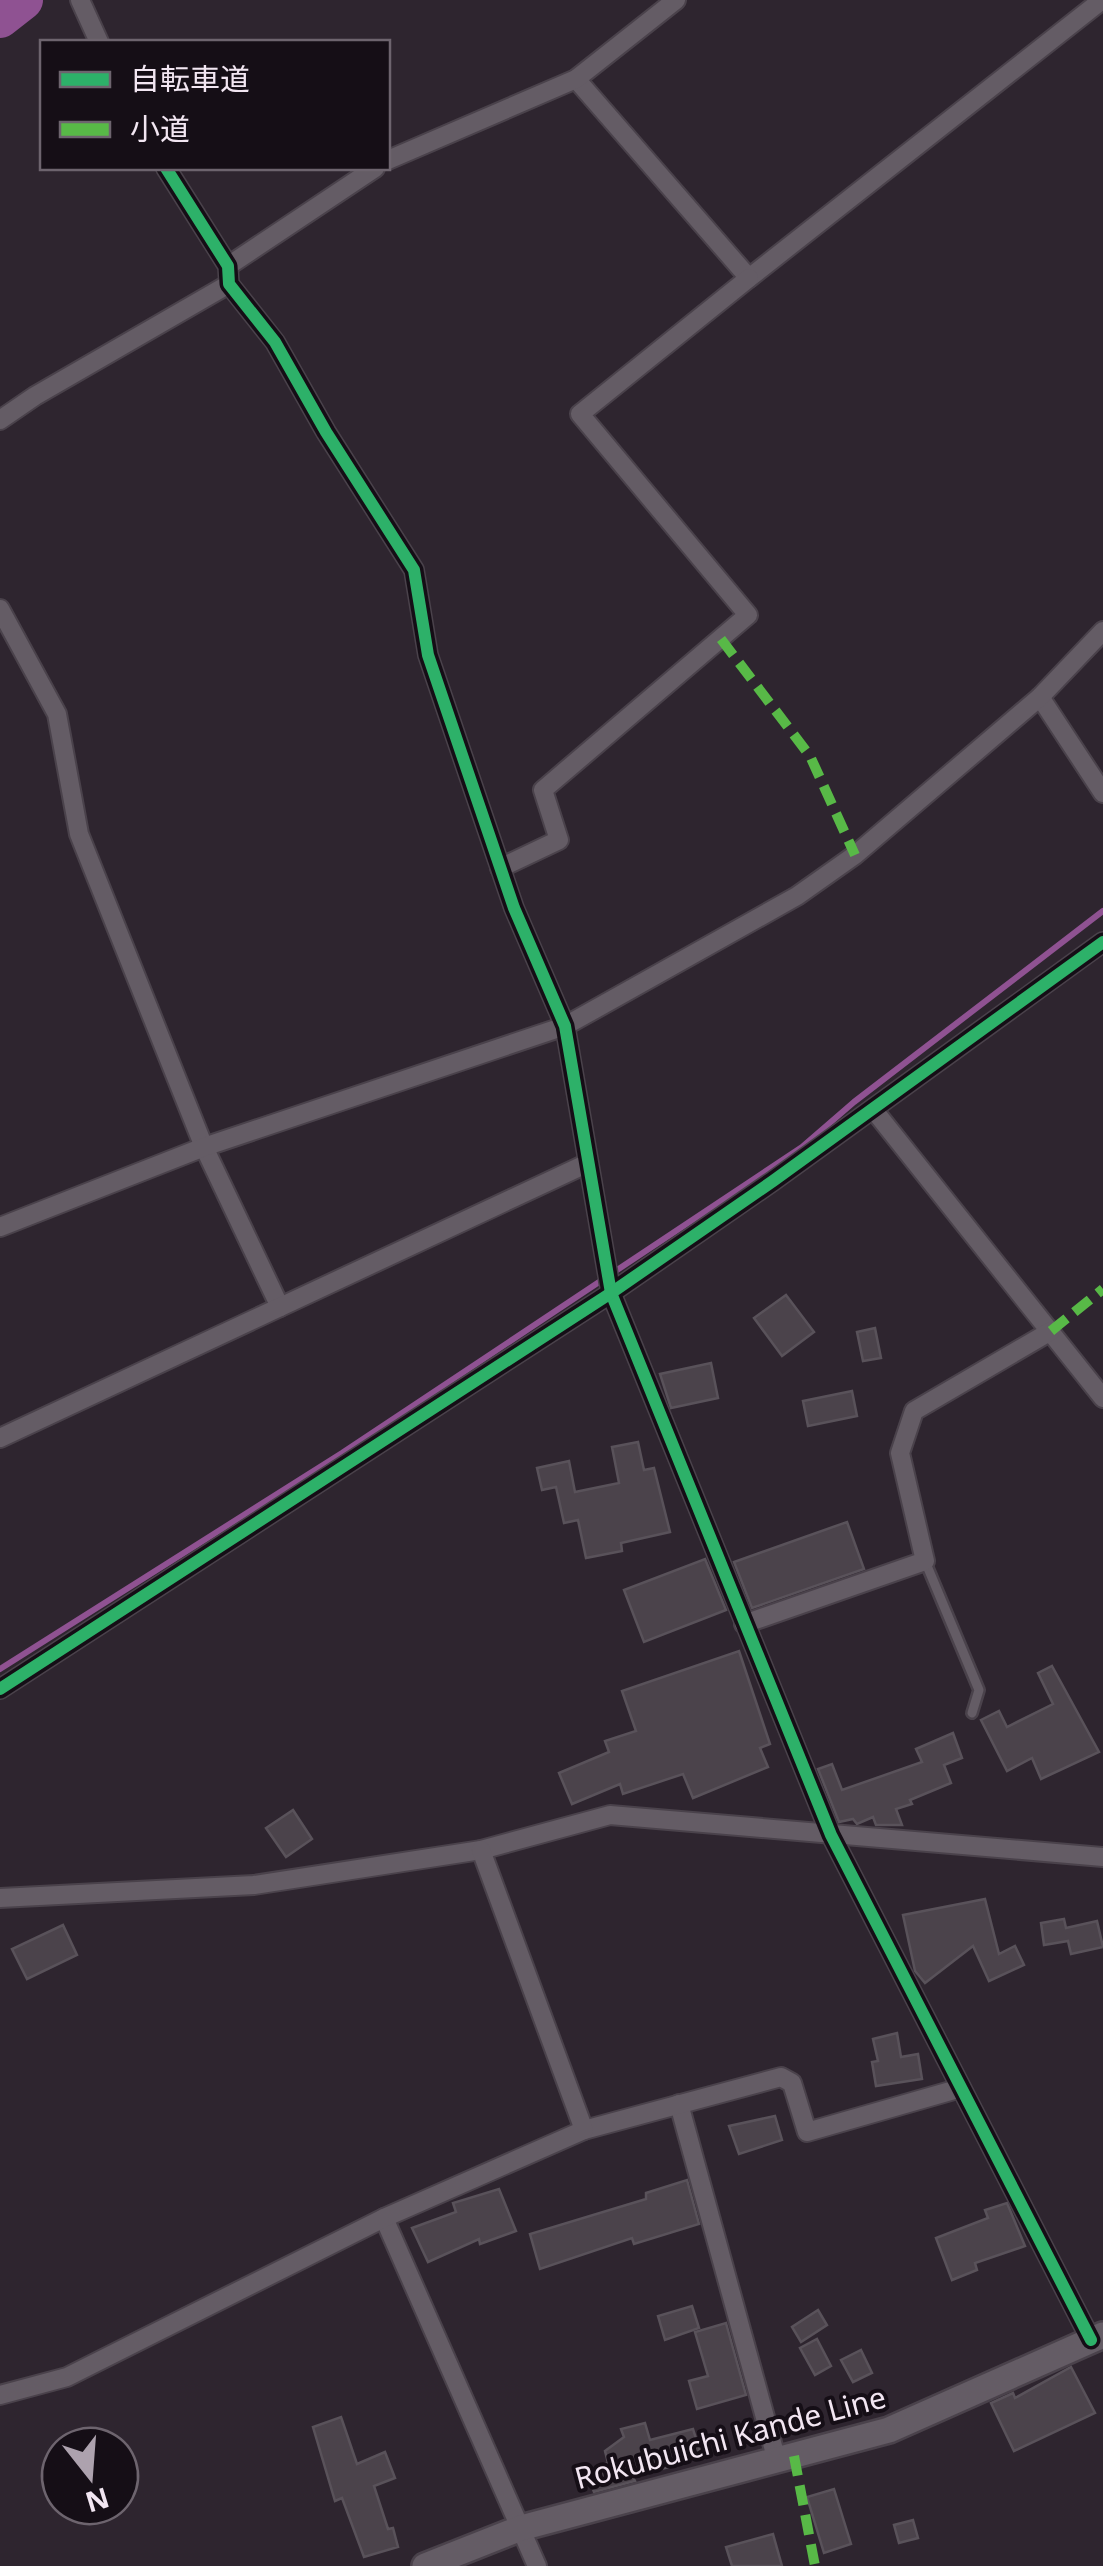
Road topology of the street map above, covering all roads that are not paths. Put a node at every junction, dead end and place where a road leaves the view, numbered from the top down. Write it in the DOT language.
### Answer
graph roads {
  1 [pos="80,0"];
  2 [pos="676,0"];
  3 [pos="1102,0"];
  4 [pos="99,40"];
  5 [pos="576,78"];
  6 [pos="390,159"];
  7 [pos="167,170"];
  8 [pos="371,170"];
  9 [pos="229,275"];
  10 [pos="749,278"];
  11 [pos="0,420"];
  12 [pos="0,609"];
  13 [pos="1103,630"];
  14 [pos="1040,697"];
  15 [pos="1103,793"];
  16 [pos="500,868"];
  17 [pos="1103,942"];
  18 [pos="565,1026"];
  19 [pos="873,1108"];
  20 [pos="204,1148"];
  21 [pos="588,1163"];
  22 [pos="0,1227"];
  23 [pos="611,1293"];
  24 [pos="280,1307"];
  25 [pos="1051,1331"];
  26 [pos="1103,1398"];
  27 [pos="0,1438"];
  28 [pos="925,1562"];
  29 [pos="744,1624"];
  30 [pos="0,1689"];
  31 [pos="972,1713"];
  32 [pos="830,1835"];
  33 [pos="482,1850"];
  34 [pos="1103,1857"];
  35 [pos="0,1898"];
  36 [pos="961,2088"];
  37 [pos="679,2104"];
  38 [pos="584,2130"];
  39 [pos="384,2218"];
  40 [pos="1097,2337"];
  41 [pos="0,2395"];
  42 [pos="777,2461"];
  43 [pos="520,2528"];
  44 [pos="425,2566"];
  45 [pos="537,2566"];
  1 -- 4 [label="street"];
  2 -- 5 [label="street"];
  3 -- 10 [label="street"];
  5 -- 6 [label="street"];
  5 -- 10 [label="street"];
  7 -- 9 [label="street"];
  8 -- 9 [label="street"];
  9 -- 11 [label="street"];
  9 -- 16 [label="street"];
  10 -- 16 [label="street"];
  12 -- 20 [label="street"];
  13 -- 14 [label="street"];
  14 -- 15 [label="street"];
  14 -- 18 [label="street"];
  16 -- 18 [label="street"];
  17 -- 19 [label="street"];
  18 -- 20 [label="street"];
  18 -- 21 [label="street"];
  19 -- 23 [label="street"];
  19 -- 25 [label="street"];
  20 -- 22 [label="street"];
  20 -- 24 [label="street"];
  21 -- 23 [label="street"];
  21 -- 24 [label="street"];
  23 -- 29 [label="street"];
  23 -- 30 [label="street"];
  24 -- 27 [label="street"];
  25 -- 26 [label="street"];
  25 -- 28 [label="street"];
  28 -- 29 [label="street"];
  28 -- 31 [label="lane"];
  29 -- 32 [label="street"];
  32 -- 33 [label="street"];
  32 -- 34 [label="street"];
  32 -- 36 [label="street"];
  33 -- 35 [label="street"];
  33 -- 38 [label="street"];
  36 -- 37 [label="street"];
  36 -- 40 [label="street"];
  37 -- 38 [label="street"];
  37 -- 42 [label="street"];
  38 -- 39 [label="street"];
  39 -- 41 [label="street"];
  39 -- 43 [label="street"];
  40 -- 42 [label="main road, Rokubuichi Kande Line"];
  42 -- 43 [label="main road, Rokubuichi Kande Line"];
  43 -- 44 [label="main road, Rokubuichi Kande Line"];
  43 -- 45 [label="street"];
}
